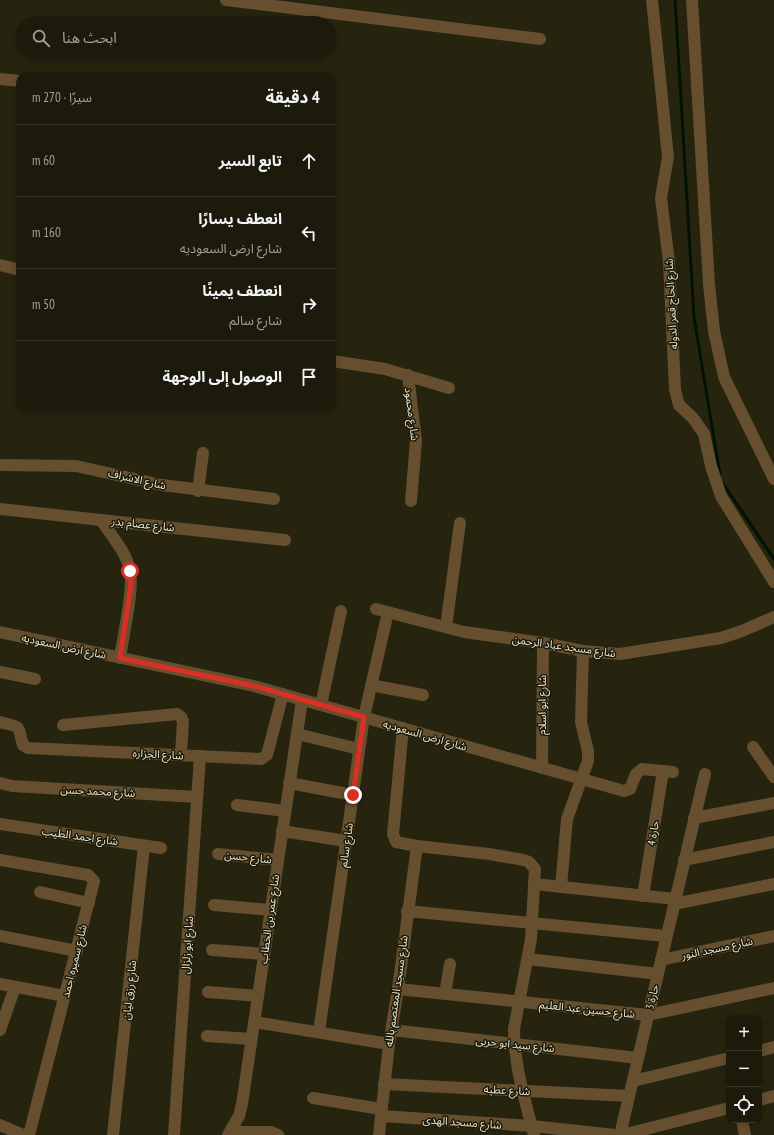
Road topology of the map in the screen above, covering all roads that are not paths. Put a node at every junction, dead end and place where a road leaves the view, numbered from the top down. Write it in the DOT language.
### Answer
graph roads {
  1 [pos="226,0"];
  2 [pos="652,0"];
  3 [pos="692,0"];
  4 [pos="540,39"];
  5 [pos="0,79"];
  6 [pos="16,81"];
  7 [pos="0,265"];
  8 [pos="16,269"];
  9 [pos="336,362"];
  10 [pos="408,375"];
  11 [pos="449,388"];
  12 [pos="203,453"];
  13 [pos="0,466"];
  14 [pos="774,479"];
  15 [pos="198,490"];
  16 [pos="274,499"];
  17 [pos="411,501"];
  18 [pos="0,509"];
  19 [pos="101,520"];
  20 [pos="460,523"];
  21 [pos="285,540"];
  22 [pos="774,582"];
  23 [pos="382,610"];
  24 [pos="341,611"];
  25 [pos="774,617"];
  26 [pos="446,627"];
  27 [pos="0,632"];
  28 [pos="543,642"];
  29 [pos="583,651"];
  30 [pos="120,658"];
  31 [pos="0,672"];
  32 [pos="35,679"];
  33 [pos="371,685"];
  34 [pos="284,694"];
  35 [pos="423,695"];
  36 [pos="302,700"];
  37 [pos="321,705"];
  38 [pos="364,717"];
  39 [pos="0,722"];
  40 [pos="63,725"];
  41 [pos="403,728"];
  42 [pos="297,734"];
  43 [pos="753,747"];
  44 [pos="359,749"];
  45 [pos="181,755"];
  46 [pos="200,756"];
  47 [pos="542,768"];
  48 [pos="668,771"];
  49 [pos="705,774"];
  50 [pos="774,777"];
  51 [pos="581,780"];
  52 [pos="0,783"];
  53 [pos="289,783"];
  54 [pos="353,795"];
  55 [pos="197,797"];
  56 [pos="774,803"];
  57 [pos="237,805"];
  58 [pos="285,811"];
  59 [pos="694,818"];
  60 [pos="0,824"];
  61 [pos="282,831"];
  62 [pos="346,841"];
  63 [pos="774,842"];
  64 [pos="144,846"];
  65 [pos="417,846"];
  66 [pos="161,848"];
  67 [pos="218,854"];
  68 [pos="0,860"];
  69 [pos="278,860"];
  70 [pos="684,860"];
  71 [pos="534,884"];
  72 [pos="774,884"];
  73 [pos="561,887"];
  74 [pos="40,892"];
  75 [pos="643,896"];
  76 [pos="674,902"];
  77 [pos="89,903"];
  78 [pos="214,905"];
  79 [pos="270,910"];
  80 [pos="407,911"];
  81 [pos="533,923"];
  82 [pos="0,936"];
  83 [pos="666,936"];
  84 [pos="774,936"];
  85 [pos="76,950"];
  86 [pos="212,950"];
  87 [pos="264,954"];
  88 [pos="528,959"];
  89 [pos="661,960"];
  90 [pos="450,964"];
  91 [pos="658,974"];
  92 [pos="0,984"];
  93 [pos="15,987"];
  94 [pos="774,988"];
  95 [pos="398,989"];
  96 [pos="208,992"];
  97 [pos="444,994"];
  98 [pos="65,996"];
  99 [pos="258,996"];
  100 [pos="519,1002"];
  101 [pos="648,1016"];
  102 [pos="254,1022"];
  103 [pos="0,1030"];
  104 [pos="392,1030"];
  105 [pos="319,1032"];
  106 [pos="207,1036"];
  107 [pos="251,1039"];
  108 [pos="514,1043"];
  109 [pos="388,1044"];
  110 [pos="774,1047"];
  111 [pos="762,1050"];
  112 [pos="638,1058"];
  113 [pos="726,1062"];
  114 [pos="633,1081"];
  115 [pos="384,1084"];
  116 [pos="521,1091"];
  117 [pos="629,1096"];
  118 [pos="774,1096"];
  119 [pos="313,1098"];
  120 [pos="762,1099"];
  121 [pos="726,1109"];
  122 [pos="381,1113"];
  123 [pos="743,1123"];
  124 [pos="0,1125"];
  125 [pos="533,1131"];
  126 [pos="229,1133"];
  127 [pos="22,1134"];
  128 [pos="113,1135"];
  129 [pos="174,1135"];
  130 [pos="278,1135"];
  131 [pos="379,1135"];
  132 [pos="615,1135"];
  133 [pos="621,1135"];
  134 [pos="746,1135"];
  1 -- 4 [label="street"];
  2 -- 22 [label="street, شارع الحاج قمر الدوله"];
  3 -- 14 [label="street"];
  5 -- 6 [label="street"];
  7 -- 8 [label="street"];
  9 -- 10 [label="street"];
  10 -- 11 [label="street"];
  10 -- 17 [label="street, شارع محمود"];
  12 -- 15 [label="street"];
  13 -- 15 [label="street, شارع الاشراف"];
  15 -- 16 [label="street, شارع الاشراف"];
  18 -- 19 [label="street, شارع عصام بدر"];
  19 -- 21 [label="street, شارع عصام بدر"];
  19 -- 30 [label="street"];
  20 -- 26 [label="street"];
  23 -- 26 [label="street, شارع مسجد عباد الرحمن"];
  23 -- 33 [label="street, شارع سالم"];
  24 -- 37 [label="street"];
  25 -- 29 [label="street, شارع مسجد عباد الرحمن"];
  26 -- 28 [label="street, شارع مسجد عباد الرحمن"];
  27 -- 30 [label="street, شارع ارض السعوديه"];
  28 -- 29 [label="street, شارع مسجد عباد الرحمن"];
  28 -- 47 [label="street, شارع ابو اسلام"];
  29 -- 51 [label="street"];
  30 -- 34 [label="street, شارع ارض السعوديه"];
  31 -- 32 [label="street"];
  33 -- 35 [label="street"];
  33 -- 38 [label="street, شارع سالم"];
  34 -- 36 [label="street, شارع ارض السعوديه"];
  34 -- 46 [label="street, شارع الجزاره"];
  36 -- 37 [label="street, شارع ارض السعوديه"];
  36 -- 42 [label="street, شارع عمر بن الخطاب"];
  37 -- 38 [label="street, شارع ارض السعوديه"];
  38 -- 41 [label="street, شارع ارض السعوديه"];
  38 -- 44 [label="street, شارع سالم"];
  39 -- 45 [label="street, شارع الجزاره"];
  40 -- 45 [label="street"];
  41 -- 47 [label="street, شارع ارض السعوديه"];
  41 -- 65 [label="street"];
  42 -- 44 [label="street"];
  42 -- 53 [label="street, شارع عمر بن الخطاب"];
  43 -- 50 [label="street"];
  44 -- 54 [label="street, شارع سالم"];
  45 -- 46 [label="street, شارع الجزاره"];
  46 -- 55 [label="street, شارع ابو زلزال"];
  47 -- 51 [label="street, شارع ارض السعوديه"];
  48 -- 51 [label="street, شارع ارض السعوديه"];
  48 -- 75 [label="street, حارة 4"];
  49 -- 59 [label="street, حارة 3"];
  51 -- 73 [label="street"];
  52 -- 55 [label="street, شارع محمد حسن"];
  53 -- 54 [label="street"];
  53 -- 58 [label="street, شارع عمر بن الخطاب"];
  54 -- 62 [label="street, شارع سالم"];
  55 -- 129 [label="street, شارع ابو زلزال"];
  56 -- 59 [label="street"];
  57 -- 58 [label="street"];
  58 -- 61 [label="street, شارع عمر بن الخطاب"];
  59 -- 70 [label="street, حارة 3"];
  60 -- 64 [label="street, شارع احمد الطيب"];
  61 -- 62 [label="street"];
  61 -- 69 [label="street, شارع عمر بن الخطاب"];
  62 -- 105 [label="street, شارع سالم"];
  63 -- 70 [label="street"];
  64 -- 66 [label="street, شارع احمد الطيب"];
  64 -- 128 [label="street, شارع رزق ليان"];
  65 -- 71 [label="street"];
  65 -- 80 [label="street, شارع مسجد المعتصم بالله"];
  67 -- 69 [label="street, شارع حسن"];
  68 -- 77 [label="street, شارع سميره احمد"];
  69 -- 79 [label="street, شارع عمر بن الخطاب"];
  70 -- 76 [label="street, حارة 3"];
  71 -- 73 [label="street"];
  71 -- 81 [label="street"];
  72 -- 76 [label="street"];
  73 -- 75 [label="street"];
  74 -- 77 [label="street"];
  75 -- 76 [label="street"];
  76 -- 83 [label="street, حارة 3"];
  77 -- 85 [label="street, شارع سميره احمد"];
  78 -- 79 [label="street"];
  79 -- 87 [label="street, شارع عمر بن الخطاب"];
  80 -- 81 [label="street"];
  80 -- 95 [label="street, شارع مسجد المعتصم بالله"];
  81 -- 83 [label="street"];
  81 -- 88 [label="street"];
  82 -- 85 [label="street"];
  83 -- 89 [label="street, حارة 3"];
  84 -- 89 [label="street, شارع مسجد النور"];
  85 -- 98 [label="street, شارع سميره احمد"];
  86 -- 87 [label="street"];
  87 -- 99 [label="street, شارع عمر بن الخطاب"];
  88 -- 91 [label="street"];
  88 -- 100 [label="street"];
  89 -- 91 [label="street, حارة 3"];
  90 -- 97 [label="street"];
  91 -- 101 [label="street, حارة 3"];
  92 -- 93 [label="street"];
  93 -- 98 [label="street"];
  93 -- 103 [label="street"];
  94 -- 101 [label="street, شارع حسين عبد العليم"];
  95 -- 97 [label="street, شارع حسين عبد العليم"];
  95 -- 104 [label="street, شارع مسجد المعتصم بالله"];
  96 -- 99 [label="street"];
  97 -- 100 [label="street, شارع حسين عبد العليم"];
  98 -- 127 [label="street, شارع سميره احمد"];
  99 -- 102 [label="street, شارع عمر بن الخطاب"];
  100 -- 101 [label="street, شارع حسين عبد العليم"];
  100 -- 108 [label="street"];
  101 -- 112 [label="street, حارة 3"];
  102 -- 105 [label="street"];
  102 -- 107 [label="street, شارع عمر بن الخطاب"];
  104 -- 108 [label="street, شارع سيد ابو حربى"];
  104 -- 109 [label="street, شارع مسجد المعتصم بالله"];
  105 -- 109 [label="street"];
  106 -- 107 [label="street"];
  107 -- 126 [label="street, شارع عمر بن الخطاب"];
  108 -- 112 [label="street, شارع سيد ابو حربى"];
  108 -- 116 [label="street"];
  109 -- 115 [label="street, شارع مسجد المعتصم بالله"];
  110 -- 111 [label="street"];
  112 -- 114 [label="street, حارة 3"];
  113 -- 114 [label="street"];
  114 -- 117 [label="street, حارة 3"];
  115 -- 116 [label="street, شارع عطيه"];
  115 -- 122 [label="street, شارع مسجد المعتصم بالله"];
  116 -- 117 [label="street, شارع عطيه"];
  116 -- 125 [label="street"];
  117 -- 133 [label="street, حارة 3"];
  118 -- 120 [label="street"];
  119 -- 122 [label="street, شارع مسجد الهدى"];
  121 -- 133 [label="street"];
  122 -- 125 [label="street, شارع مسجد الهدى"];
  122 -- 131 [label="street, شارع مسجد المعتصم بالله"];
  123 -- 134 [label="street"];
  124 -- 127 [label="street"];
  125 -- 132 [label="street, شارع مسجد الهدى"];
  126 -- 130 [label="street"];
}
